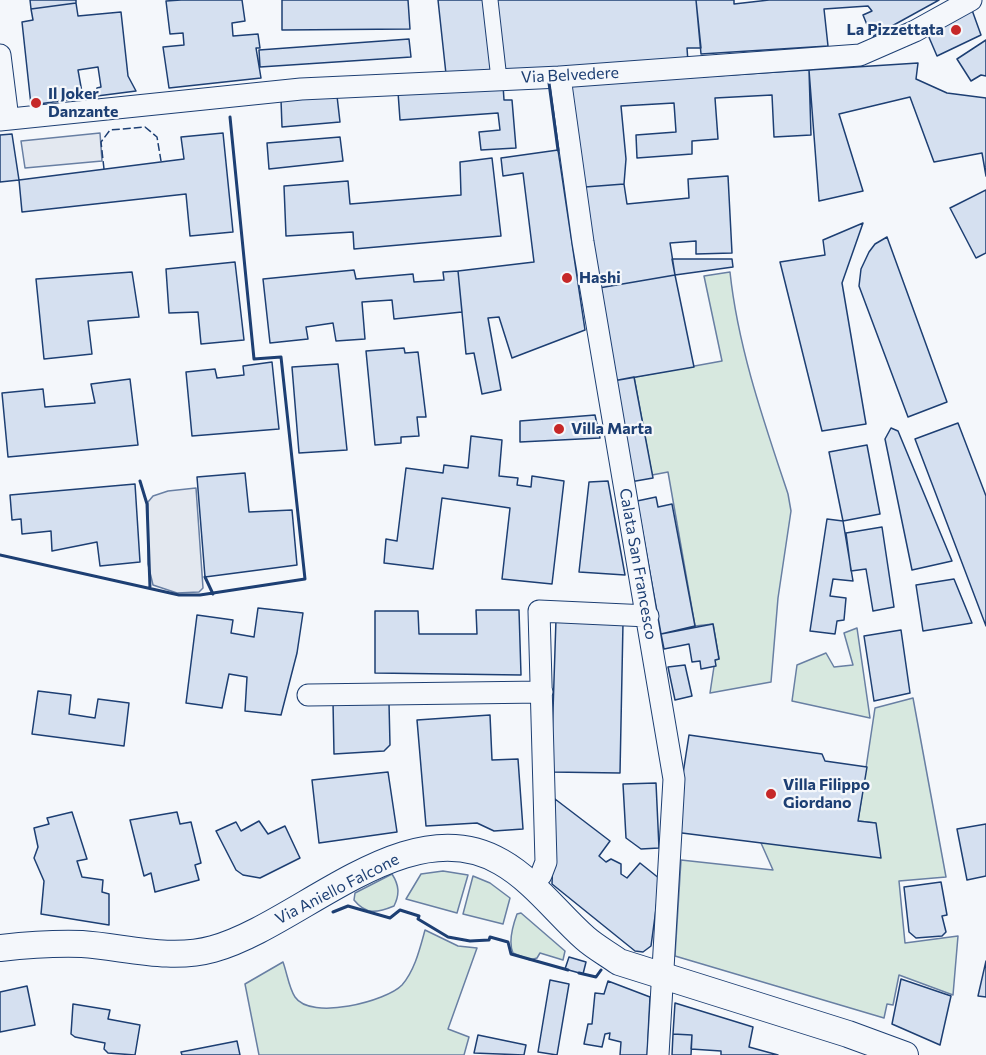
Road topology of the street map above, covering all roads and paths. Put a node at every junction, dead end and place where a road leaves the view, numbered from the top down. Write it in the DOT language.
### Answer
graph roads {
  1 [pos="490,0"];
  2 [pos="971,0"];
  3 [pos="0,56"];
  4 [pos="560,77"];
  5 [pos="499,79"];
  6 [pos="4,119"];
  7 [pos="648,616"];
  8 [pos="542,692"];
  9 [pos="308,695"];
  10 [pos="530,885"];
  11 [pos="0,948"];
  12 [pos="663,977"];
  13 [pos="658,1055"];
  14 [pos="905,1055"];
  1 -- 5 [label="street"];
  2 -- 4 [label="street, Via Belvedere"];
  3 -- 6 [label="street"];
  4 -- 5 [label="street, Via Belvedere"];
  4 -- 7 [label="street, Calata San Francesco"];
  5 -- 6 [label="street, Via Belvedere"];
  7 -- 8 [label="street"];
  7 -- 12 [label="street, Calata San Francesco"];
  8 -- 9 [label="street"];
  8 -- 10 [label="street"];
  10 -- 11 [label="street, Via Aniello Falcone"];
  10 -- 12 [label="street, Via Aniello Falcone"];
  12 -- 13 [label="street, Calata San Francesco"];
  12 -- 14 [label="street, Via Aniello Falcone"];
}
